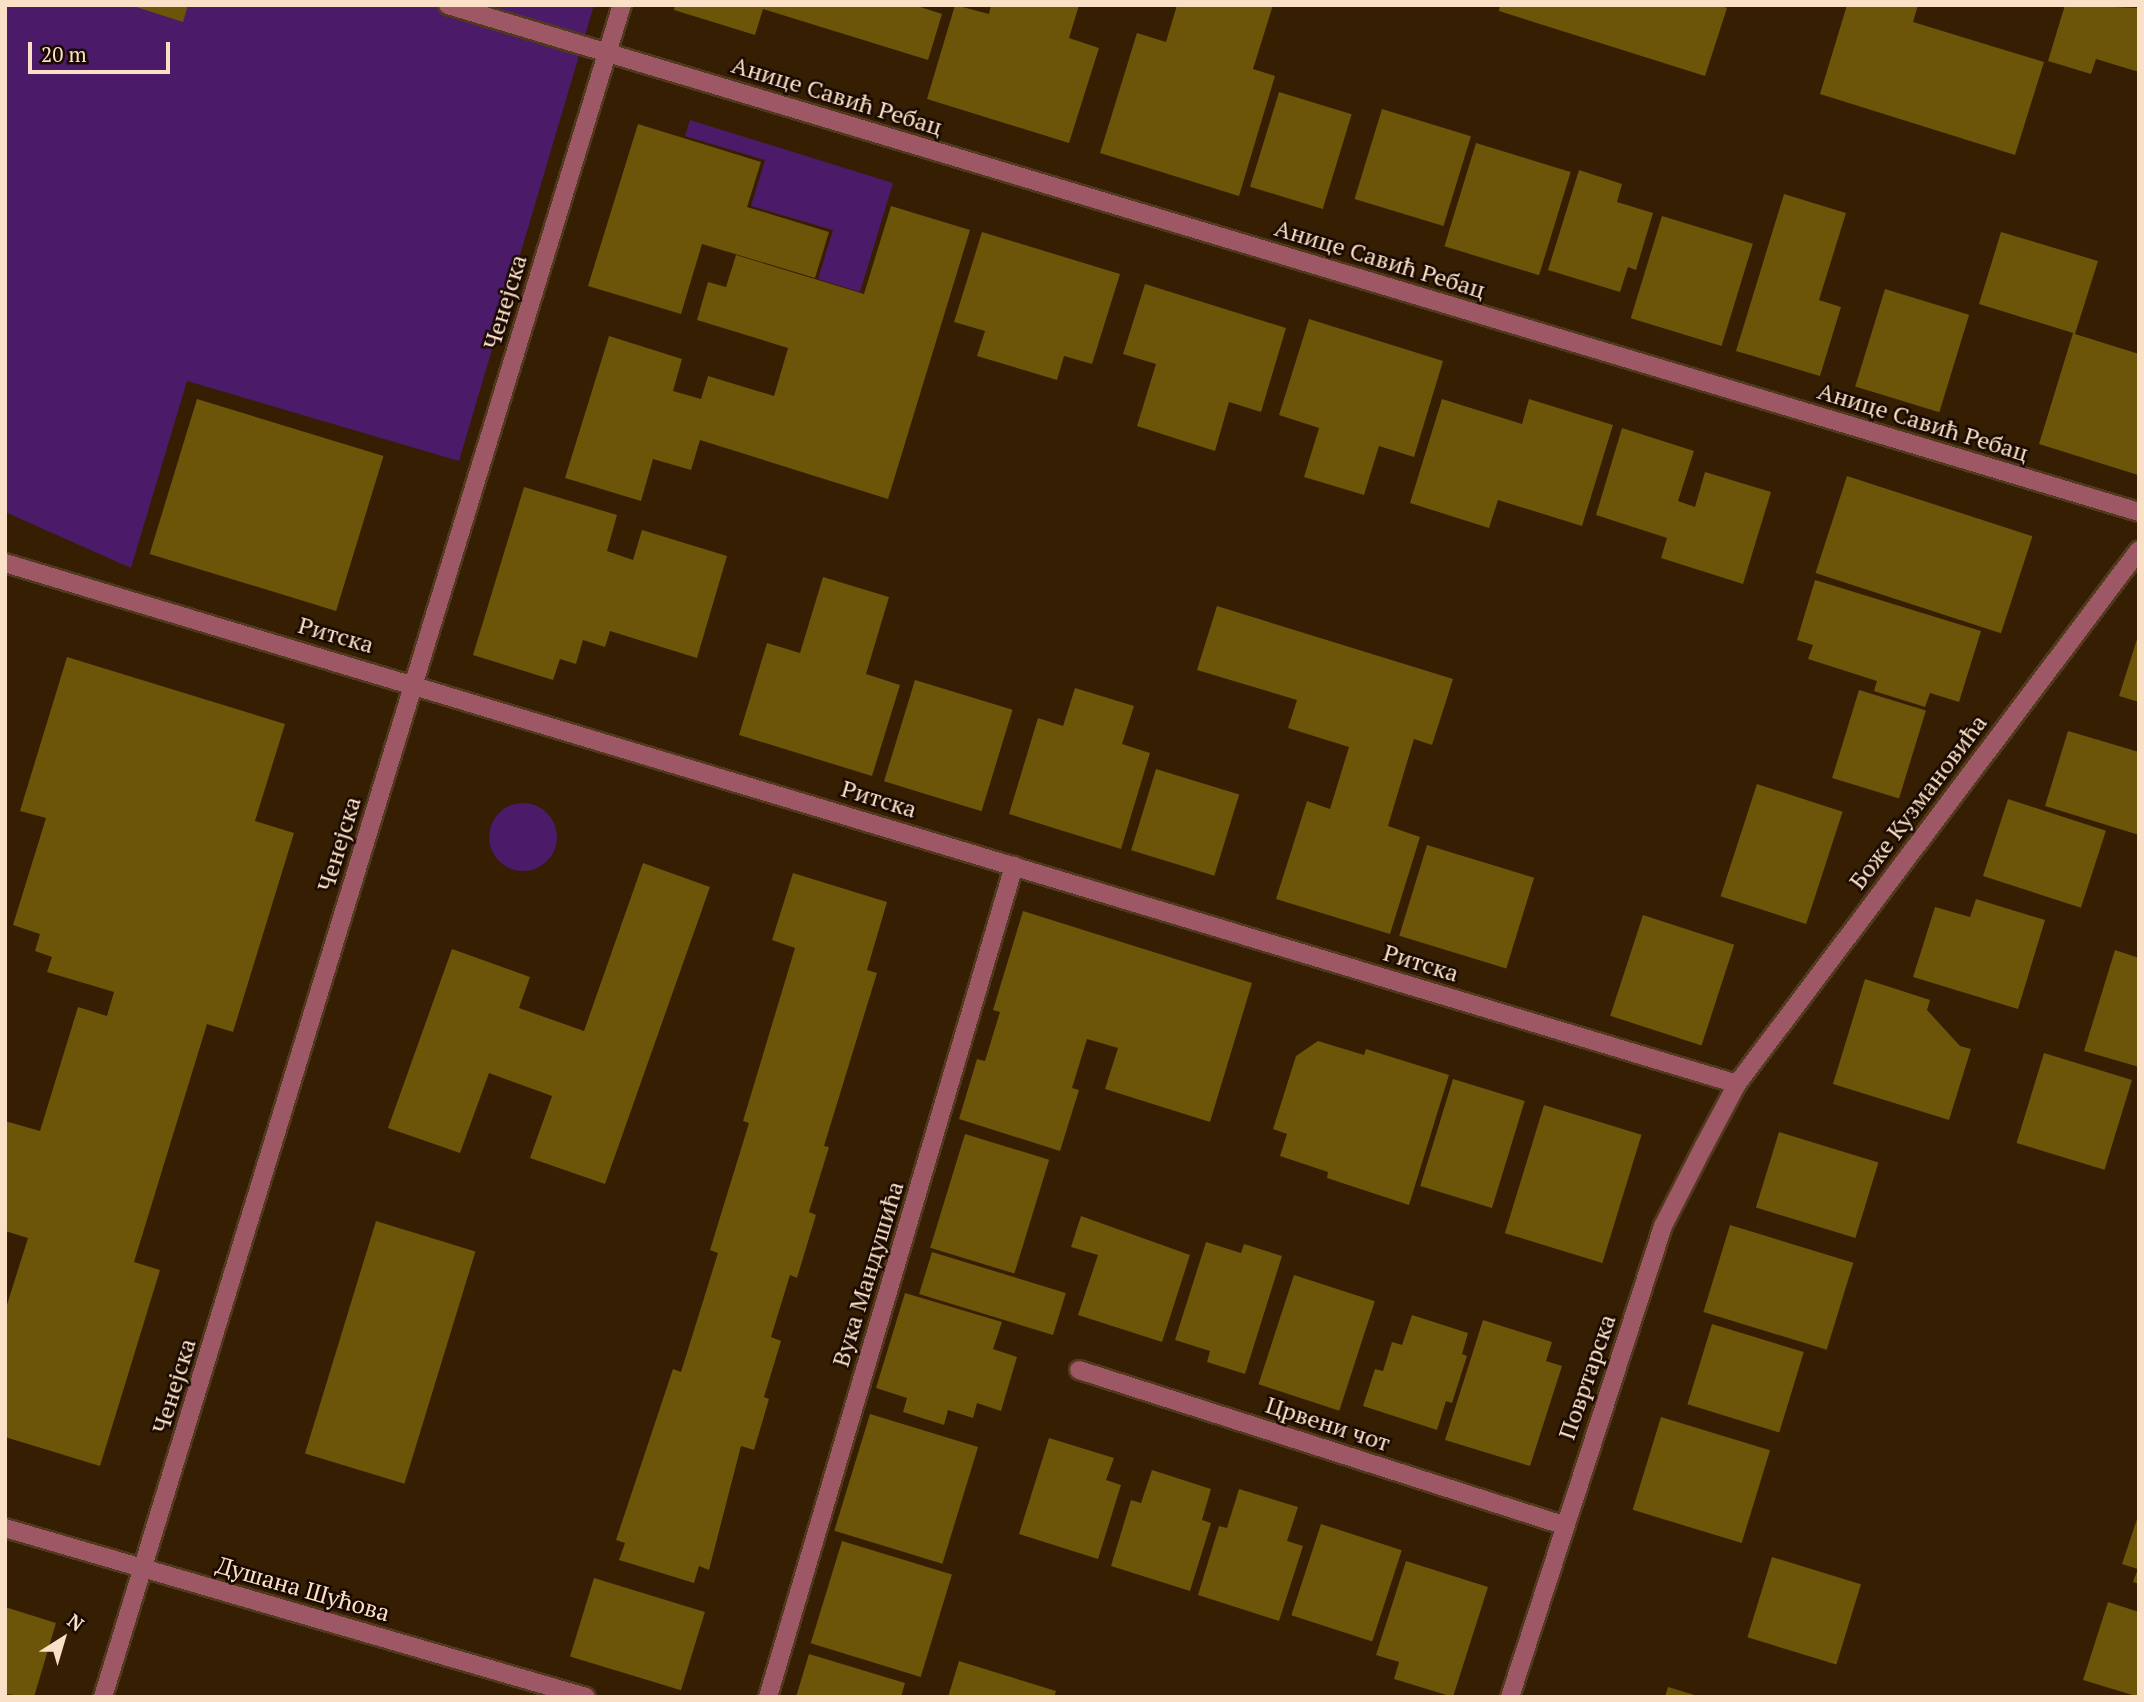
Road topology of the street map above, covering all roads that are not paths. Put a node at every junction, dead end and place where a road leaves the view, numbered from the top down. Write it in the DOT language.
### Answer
graph roads {
  1 [pos="448,5"];
  2 [pos="622,5"];
  3 [pos="608,53"];
  4 [pos="2139,512"];
  5 [pos="2139,550"];
  6 [pos="5,563"];
  7 [pos="414,684"];
  8 [pos="1014,866"];
  9 [pos="1737,1084"];
  10 [pos="1079,1370"];
  11 [pos="1563,1525"];
  12 [pos="5,1528"];
  13 [pos="144,1568"];
  14 [pos="103,1697"];
  15 [pos="586,1697"];
  16 [pos="768,1697"];
  17 [pos="1510,1697"];
  1 -- 3 [label="street, Анице Савић Ребац"];
  2 -- 3 [label="street, Ченејска"];
  3 -- 4 [label="street, Анице Савић Ребац"];
  3 -- 7 [label="street, Ченејска"];
  5 -- 9 [label="street, Боже Кузмановића"];
  6 -- 7 [label="street, Ритска"];
  7 -- 8 [label="street, Ритска"];
  7 -- 13 [label="street, Ченејска"];
  8 -- 9 [label="street, Ритска"];
  8 -- 16 [label="street, Вука Мандушића"];
  9 -- 11 [label="street, Повртарска"];
  10 -- 11 [label="street, Црвени чот"];
  11 -- 17 [label="street, Повртарска"];
  12 -- 13 [label="street, Душана Шућова"];
  13 -- 14 [label="street, Ченејска"];
  13 -- 15 [label="street, Душана Шућова"];
}
